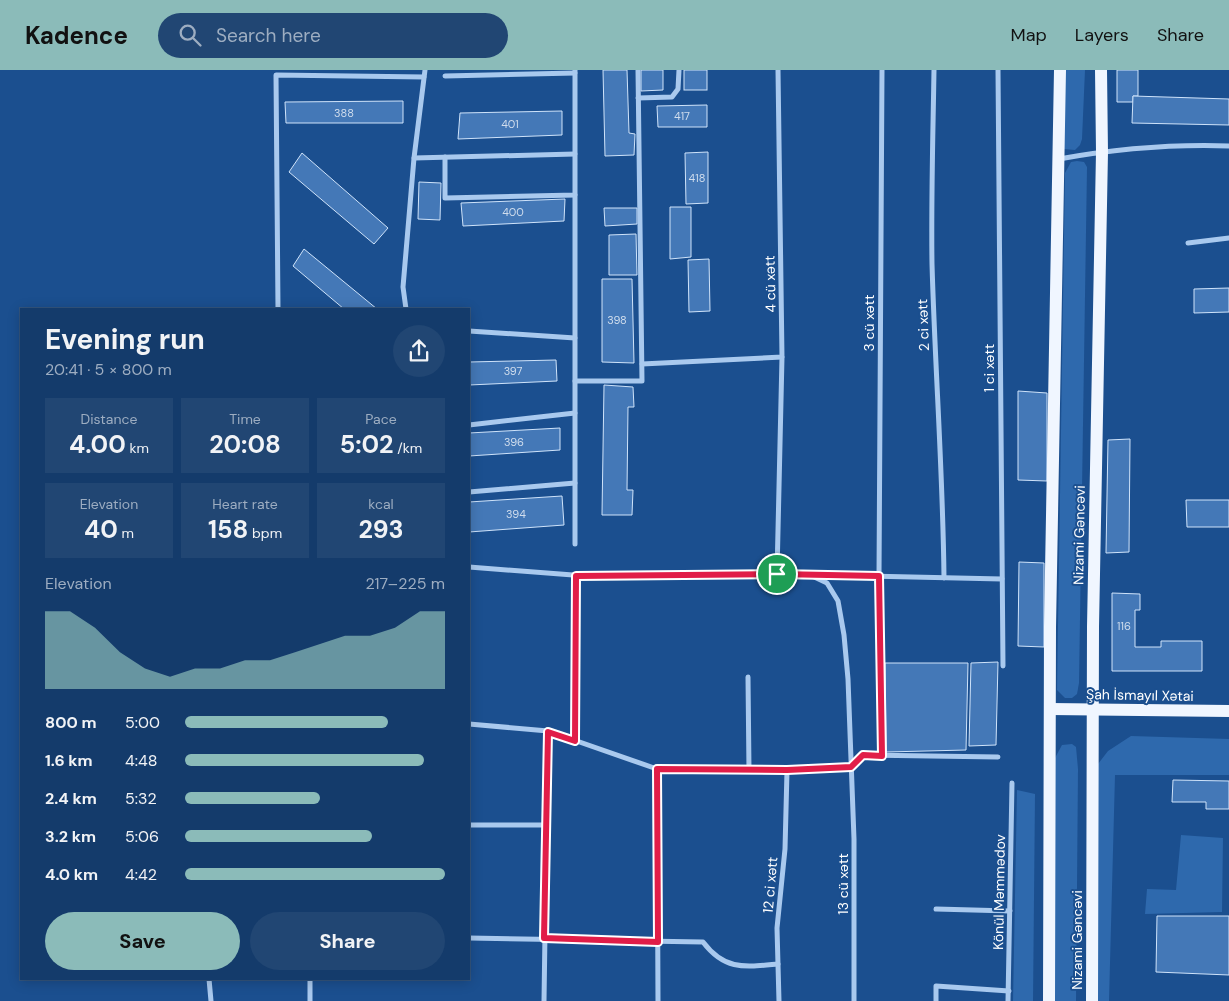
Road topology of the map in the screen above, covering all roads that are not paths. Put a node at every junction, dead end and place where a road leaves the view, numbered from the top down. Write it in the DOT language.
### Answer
graph roads {
  1 [pos="425,70"];
  2 [pos="638,70"];
  3 [pos="679,70"];
  4 [pos="778,70"];
  5 [pos="882,70"];
  6 [pos="934,70"];
  7 [pos="998,70"];
  8 [pos="1060,70"];
  9 [pos="1101,70"];
  10 [pos="574,72"];
  11 [pos="445,76"];
  12 [pos="424,77"];
  13 [pos="638,98"];
  14 [pos="1229,146"];
  15 [pos="1102,152"];
  16 [pos="574,154"];
  17 [pos="445,157"];
  18 [pos="414,158"];
  19 [pos="1059,159"];
  20 [pos="575,195"];
  21 [pos="1229,238"];
  22 [pos="1188,243"];
  23 [pos="278,308"];
  24 [pos="406,308"];
  25 [pos="470,330"];
  26 [pos="575,338"];
  27 [pos="782,357"];
  28 [pos="642,364"];
  29 [pos="575,381"];
  30 [pos="575,413"];
  31 [pos="470,425"];
  32 [pos="575,482"];
  33 [pos="470,492"];
  34 [pos="574,544"];
  35 [pos="470,567"];
  36 [pos="777,574"];
  37 [pos="808,574"];
  38 [pos="576,576"];
  39 [pos="879,576"];
  40 [pos="944,578"];
  41 [pos="1002,579"];
  42 [pos="1003,666"];
  43 [pos="748,677"];
  44 [pos="1050,709"];
  45 [pos="1094,710"];
  46 [pos="1229,711"];
  47 [pos="470,724"];
  48 [pos="548,732"];
  49 [pos="575,741"];
  50 [pos="882,756"];
  51 [pos="998,757"];
  52 [pos="851,767"];
  53 [pos="657,769"];
  54 [pos="749,770"];
  55 [pos="787,770"];
  56 [pos="1012,783"];
  57 [pos="546,824"];
  58 [pos="470,825"];
  59 [pos="936,909"];
  60 [pos="1010,911"];
  61 [pos="470,938"];
  62 [pos="544,938"];
  63 [pos="658,942"];
  64 [pos="778,964"];
  65 [pos="209,980"];
  66 [pos="310,980"];
  67 [pos="1009,991"];
  68 [pos="211,1001"];
  69 [pos="310,1001"];
  70 [pos="544,1001"];
  71 [pos="658,1001"];
  72 [pos="779,1001"];
  73 [pos="854,1001"];
  74 [pos="936,1001"];
  75 [pos="1008,1001"];
  76 [pos="1048,1001"];
  77 [pos="1092,1001"];
  1 -- 12 [label="street"];
  2 -- 13 [label="street"];
  3 -- 13 [label="street"];
  4 -- 27 [label="street, 4 cü xətt"];
  5 -- 39 [label="street, 3 cü xətt"];
  6 -- 40 [label="street, 2 ci xətt"];
  7 -- 41 [label="street, 1 ci xətt"];
  8 -- 19 [label="main road, Nizami Gəncəvi"];
  9 -- 15 [label="main road, Nizami Gəncəvi"];
  10 -- 11 [label="street"];
  10 -- 16 [label="street"];
  12 -- 18 [label="street"];
  12 -- 23 [label="street"];
  13 -- 28 [label="street"];
  14 -- 15 [label="street"];
  15 -- 19 [label="street"];
  15 -- 45 [label="main road, Nizami Gəncəvi"];
  16 -- 17 [label="street"];
  16 -- 20 [label="street"];
  17 -- 18 [label="street"];
  17 -- 20 [label="street"];
  18 -- 24 [label="street"];
  19 -- 44 [label="main road, Nizami Gəncəvi"];
  20 -- 26 [label="street"];
  21 -- 22 [label="street"];
  25 -- 26 [label="street"];
  26 -- 29 [label="street"];
  27 -- 28 [label="street"];
  27 -- 36 [label="street, 4 cü xətt"];
  28 -- 29 [label="street"];
  29 -- 30 [label="street"];
  30 -- 31 [label="street"];
  30 -- 32 [label="street"];
  32 -- 33 [label="street"];
  32 -- 34 [label="street"];
  35 -- 38 [label="street"];
  36 -- 37 [label="street"];
  36 -- 38 [label="street"];
  37 -- 39 [label="street"];
  37 -- 52 [label="street, 13 cü xətt"];
  38 -- 49 [label="street"];
  39 -- 40 [label="street"];
  39 -- 50 [label="street, 3 cü xətt"];
  40 -- 41 [label="street"];
  41 -- 42 [label="street, 1 ci xətt"];
  43 -- 54 [label="street"];
  44 -- 45 [label="main road, Şah İsmayıl Xətai"];
  44 -- 76 [label="main road, Nizami Gəncəvi"];
  45 -- 46 [label="main road, Şah İsmayıl Xətai"];
  45 -- 77 [label="main road, Nizami Gəncəvi"];
  47 -- 48 [label="street"];
  48 -- 49 [label="street"];
  48 -- 57 [label="street"];
  49 -- 53 [label="street"];
  50 -- 51 [label="street"];
  50 -- 52 [label="street"];
  52 -- 55 [label="street"];
  52 -- 73 [label="street, 13 cü xətt"];
  53 -- 54 [label="street"];
  53 -- 63 [label="street"];
  54 -- 55 [label="street"];
  55 -- 64 [label="street, 12 ci xətt"];
  56 -- 60 [label="street, Könül Məmmədov"];
  57 -- 58 [label="street"];
  57 -- 62 [label="street"];
  59 -- 60 [label="street"];
  60 -- 67 [label="street, Könül Məmmədov"];
  61 -- 62 [label="street"];
  62 -- 63 [label="street"];
  62 -- 70 [label="street"];
  63 -- 64 [label="street"];
  63 -- 71 [label="street"];
  64 -- 72 [label="street, 12 ci xətt"];
  65 -- 68 [label="street"];
  66 -- 69 [label="street"];
  67 -- 74 [label="street"];
  67 -- 75 [label="street, Könül Məmmədov"];
}
